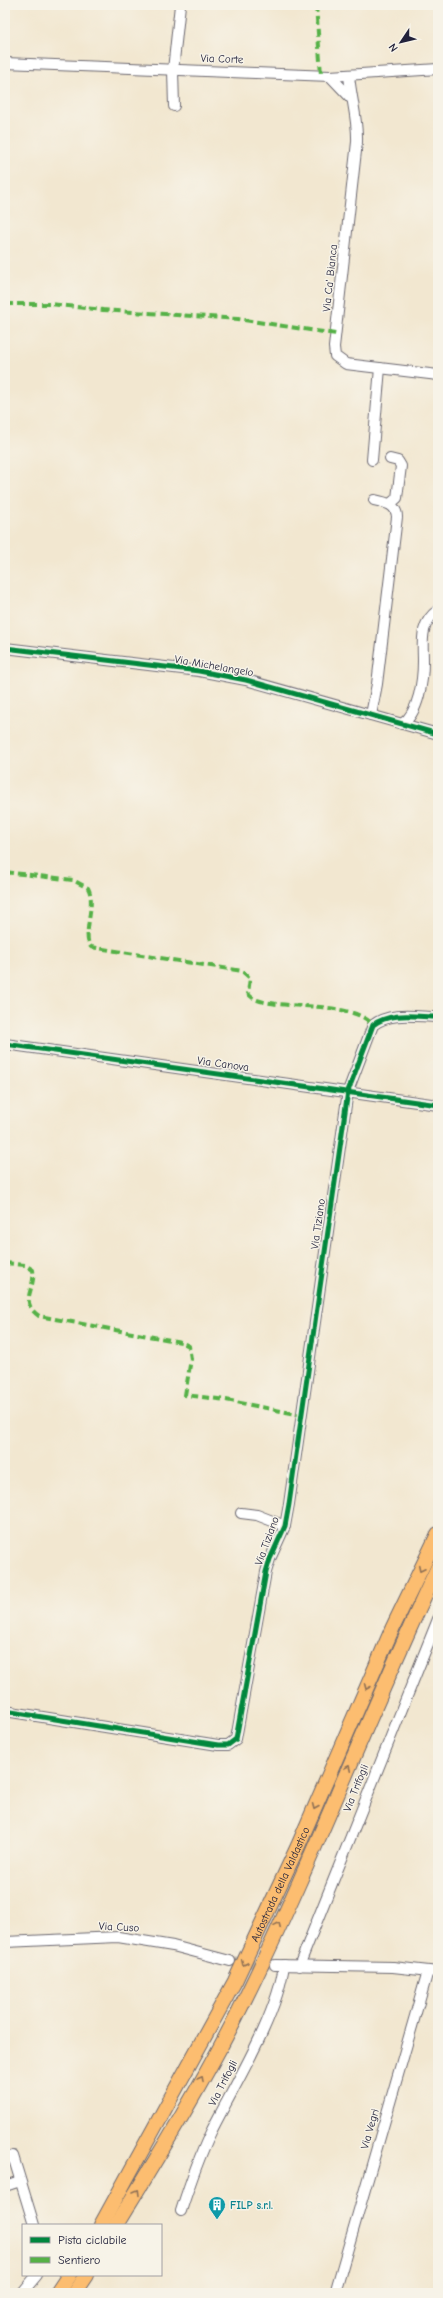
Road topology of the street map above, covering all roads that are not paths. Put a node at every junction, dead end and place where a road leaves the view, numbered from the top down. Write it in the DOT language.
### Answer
graph roads {
  1 [pos="180,5"];
  2 [pos="5,63"];
  3 [pos="438,69"];
  4 [pos="173,70"];
  5 [pos="349,75"];
  6 [pos="330,76"];
  7 [pos="351,98"];
  8 [pos="174,106"];
  9 [pos="380,368"];
  10 [pos="438,375"];
  11 [pos="390,459"];
  12 [pos="372,460"];
  13 [pos="374,500"];
  14 [pos="390,504"];
  15 [pos="438,610"];
  16 [pos="5,648"];
  17 [pos="371,715"];
  18 [pos="402,724"];
  19 [pos="438,734"];
  20 [pos="438,1017"];
  21 [pos="5,1044"];
  22 [pos="348,1091"];
  23 [pos="438,1105"];
  24 [pos="241,1513"];
  25 [pos="285,1526"];
  26 [pos="438,1534"];
  27 [pos="438,1567"];
  28 [pos="438,1620"];
  29 [pos="5,1711"];
  30 [pos="5,1942"];
  31 [pos="230,1961"];
  32 [pos="299,1966"];
  33 [pos="433,1971"];
  34 [pos="5,2159"];
  35 [pos="20,2181"];
  36 [pos="5,2186"];
  37 [pos="181,2211"];
  38 [pos="34,2224"];
  39 [pos="101,2224"];
  40 [pos="117,2224"];
  41 [pos="36,2276"];
  42 [pos="67,2276"];
  43 [pos="85,2276"];
  44 [pos="22,2293"];
  45 [pos="56,2293"];
  46 [pos="74,2293"];
  47 [pos="336,2293"];
  1 -- 4 [label="street"];
  2 -- 4 [label="street, Via Corte"];
  3 -- 5 [label="street, Via Corte"];
  4 -- 6 [label="street, Via Corte"];
  4 -- 8 [label="street"];
  5 -- 6 [label="street, Via Corte"];
  5 -- 7 [label="street, Via Ca' Bianca"];
  6 -- 7 [label="street, Via Ca' Bianca"];
  7 -- 9 [label="street, Via Ca' Bianca"];
  9 -- 10 [label="street, Via Ca' Bianca"];
  9 -- 12 [label="street"];
  11 -- 14 [label="street"];
  13 -- 14 [label="street"];
  14 -- 17 [label="street"];
  15 -- 18 [label="street"];
  16 -- 17 [label="street, Via Michelangelo"];
  17 -- 18 [label="street, Via Michelangelo"];
  18 -- 19 [label="street, Via Michelangelo"];
  20 -- 22 [label="street"];
  21 -- 22 [label="street, Via Canova"];
  22 -- 23 [label="street, Via Canova"];
  22 -- 25 [label="street, Via Tiziano"];
  24 -- 25 [label="street"];
  25 -- 29 [label="street, Via Tiziano"];
  26 -- 39 [label="highway, Autostrada della Valdastico, one-way"];
  40 -- 27 [label="highway, Autostrada della Valdastico, one-way"];
  28 -- 32 [label="street, Via Trifogli"];
  30 -- 31 [label="street, Via Cuso"];
  32 -- 33 [label="street"];
  32 -- 37 [label="street, Via Trifogli"];
  33 -- 47 [label="street, Via Vegri"];
  34 -- 35 [label="street"];
  35 -- 36 [label="street"];
  35 -- 38 [label="street"];
  41 -- 44 [label="street"];
  42 -- 45 [label="highway"];
  43 -- 46 [label="highway"];
}
